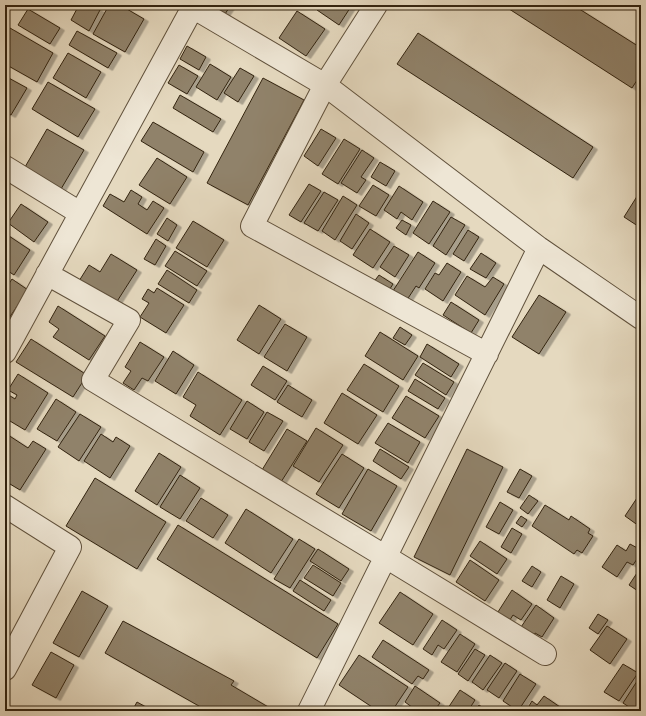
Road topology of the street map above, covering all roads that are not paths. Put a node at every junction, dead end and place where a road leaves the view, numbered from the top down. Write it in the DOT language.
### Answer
graph roads {
  1 [pos="376,5"];
  2 [pos="191,6"];
  3 [pos="325,85"];
  4 [pos="5,167"];
  5 [pos="80,213"];
  6 [pos="539,248"];
  7 [pos="47,274"];
  8 [pos="641,318"];
  9 [pos="6,346"];
  10 [pos="487,354"];
  11 [pos="5,506"];
  12 [pos="386,556"];
  13 [pos="545,654"];
  14 [pos="5,669"];
  15 [pos="309,711"];
  1 -- 3 [label="street"];
  2 -- 3 [label="street"];
  2 -- 5 [label="street"];
  3 -- 6 [label="street"];
  3 -- 10 [label="street"];
  4 -- 5 [label="street"];
  5 -- 7 [label="street"];
  6 -- 8 [label="street"];
  6 -- 10 [label="street"];
  7 -- 9 [label="street"];
  7 -- 12 [label="street"];
  10 -- 12 [label="street"];
  11 -- 14 [label="street"];
  12 -- 13 [label="street"];
  12 -- 15 [label="street"];
}
